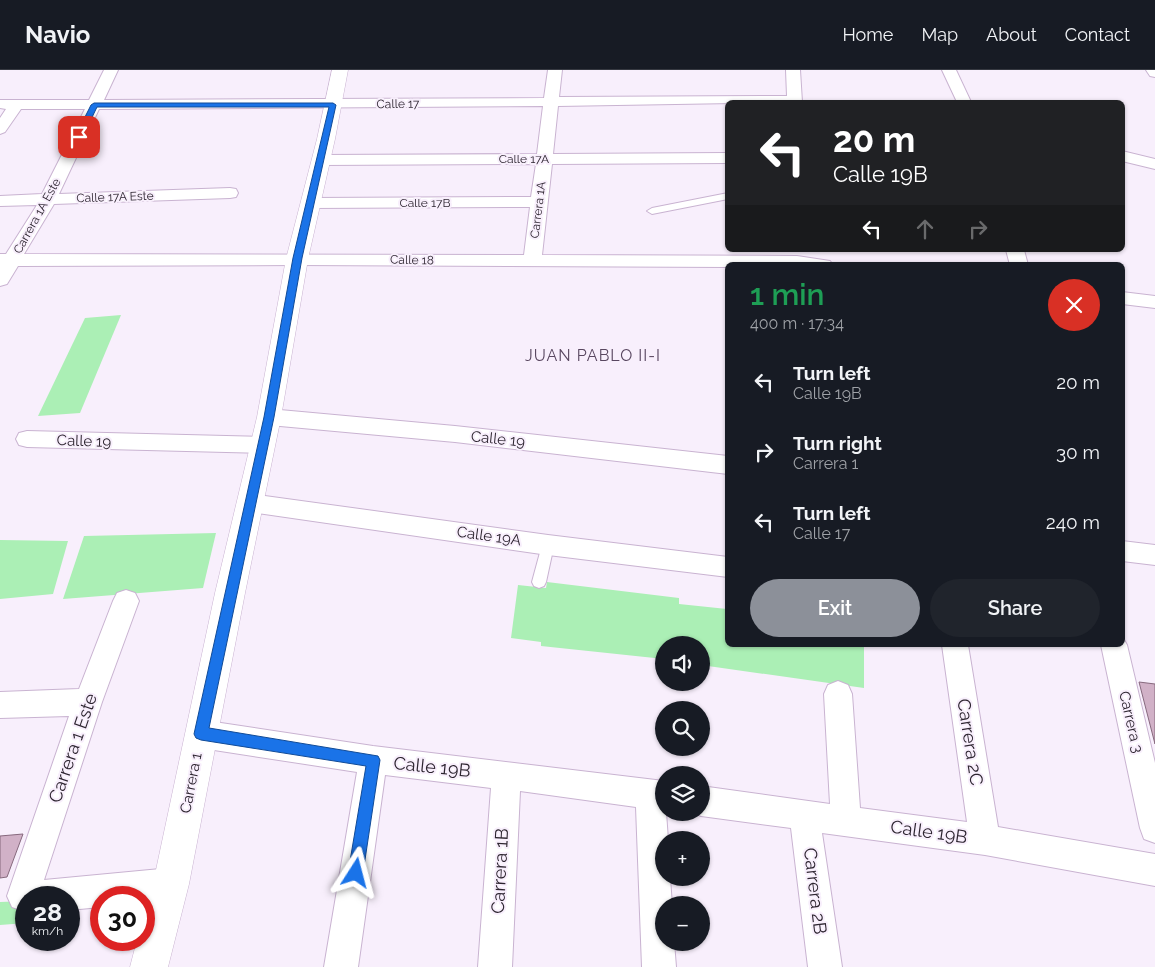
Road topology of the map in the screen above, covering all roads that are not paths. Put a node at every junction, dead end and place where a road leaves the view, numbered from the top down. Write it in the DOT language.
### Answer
graph roads {
  1 [pos="111,70"];
  2 [pos="340,70"];
  3 [pos="555,70"];
  4 [pos="793,70"];
  5 [pos="949,70"];
  6 [pos="795,100"];
  7 [pos="963,100"];
  8 [pos="552,101"];
  9 [pos="725,101"];
  10 [pos="0,104"];
  11 [pos="16,105"];
  12 [pos="94,105"];
  13 [pos="333,105"];
  14 [pos="0,129"];
  15 [pos="1125,157"];
  16 [pos="725,158"];
  17 [pos="544,159"];
  18 [pos="321,160"];
  19 [pos="1155,164"];
  20 [pos="230,193"];
  21 [pos="725,197"];
  22 [pos="48,200"];
  23 [pos="0,201"];
  24 [pos="539,202"];
  25 [pos="311,203"];
  26 [pos="652,211"];
  27 [pos="297,258"];
  28 [pos="6,260"];
  29 [pos="532,260"];
  30 [pos="817,260"];
  31 [pos="0,280"];
  32 [pos="1125,298"];
  33 [pos="1155,302"];
  34 [pos="269,417"];
  35 [pos="27,439"];
  36 [pos="262,445"];
  37 [pos="725,465"];
  38 [pos="251,503"];
  39 [pos="548,545"];
  40 [pos="1125,551"];
  41 [pos="1155,555"];
  42 [pos="725,567"];
  43 [pos="539,582"];
  44 [pos="126,601"];
  45 [pos="956,647"];
  46 [pos="1114,647"];
  47 [pos="838,694"];
  48 [pos="88,702"];
  49 [pos="0,705"];
  50 [pos="201,734"];
  51 [pos="373,760"];
  52 [pos="506,775"];
  53 [pos="655,795"];
  54 [pos="710,802"];
  55 [pos="805,816"];
  56 [pos="657,821"];
  57 [pos="846,821"];
  58 [pos="1155,828"];
  59 [pos="985,840"];
  60 [pos="1155,870"];
  61 [pos="171,884"];
  62 [pos="150,967"];
  63 [pos="341,967"];
  64 [pos="495,967"];
  65 [pos="659,967"];
  66 [pos="825,967"];
  1 -- 12 [label="street, Carrera 1A Este"];
  2 -- 13 [label="street, Carrera 1"];
  3 -- 8 [label="street, Carrera 1A"];
  4 -- 6 [label="street"];
  5 -- 7 [label="street"];
  8 -- 9 [label="street, Calle 17"];
  8 -- 13 [label="street, Calle 17"];
  8 -- 17 [label="street, Carrera 1A"];
  10 -- 11 [label="street, Calle 17"];
  11 -- 12 [label="street, Calle 17"];
  11 -- 14 [label="street"];
  12 -- 13 [label="street, Calle 17"];
  12 -- 22 [label="street, Carrera 1A Este"];
  13 -- 18 [label="street, Carrera 1"];
  15 -- 19 [label="street"];
  16 -- 17 [label="street, Calle 17A"];
  17 -- 18 [label="street, Calle 17A"];
  17 -- 24 [label="street, Carrera 1A"];
  18 -- 25 [label="street, Carrera 1"];
  20 -- 22 [label="street, Calle 17A Este"];
  21 -- 26 [label="lane"];
  22 -- 23 [label="street, Calle 17A Este"];
  22 -- 28 [label="street, Carrera 1A Este"];
  24 -- 25 [label="street, Calle 17B"];
  24 -- 29 [label="street, Carrera 1A"];
  25 -- 27 [label="street, Carrera 1"];
  27 -- 28 [label="street, Calle 18"];
  27 -- 29 [label="street, Calle 18"];
  27 -- 34 [label="street, Carrera 1"];
  28 -- 31 [label="street, Carrera 1A Este"];
  29 -- 30 [label="street, Calle 18"];
  32 -- 33 [label="street"];
  34 -- 36 [label="street, Carrera 1"];
  34 -- 37 [label="street, Calle 19"];
  35 -- 36 [label="street, Calle 19"];
  36 -- 38 [label="street, Carrera 1"];
  38 -- 39 [label="street, Calle 19A"];
  38 -- 50 [label="street, Carrera 1"];
  39 -- 42 [label="street, Calle 19A"];
  39 -- 43 [label="lane"];
  40 -- 41 [label="street"];
  44 -- 48 [label="street, Carrera 1 Este"];
  45 -- 59 [label="street, Carrera 2C"];
  46 -- 58 [label="street, Carrera 3"];
  47 -- 57 [label="street"];
  48 -- 49 [label="street"];
  48 -- 61 [label="street, Carrera 1 Este"];
  50 -- 51 [label="street, Calle 19B"];
  50 -- 61 [label="street, Carrera 1"];
  51 -- 52 [label="street, Calle 19B"];
  51 -- 63 [label="street"];
  52 -- 53 [label="street, Calle 19B"];
  52 -- 64 [label="street, Carrera 1B"];
  54 -- 55 [label="street, Calle 19B"];
  55 -- 57 [label="street, Calle 19B"];
  55 -- 66 [label="street, Carrera 2B"];
  56 -- 65 [label="street"];
  57 -- 59 [label="street, Calle 19B"];
  59 -- 60 [label="street, Calle 19B"];
  61 -- 62 [label="street, Carrera 1"];
}
